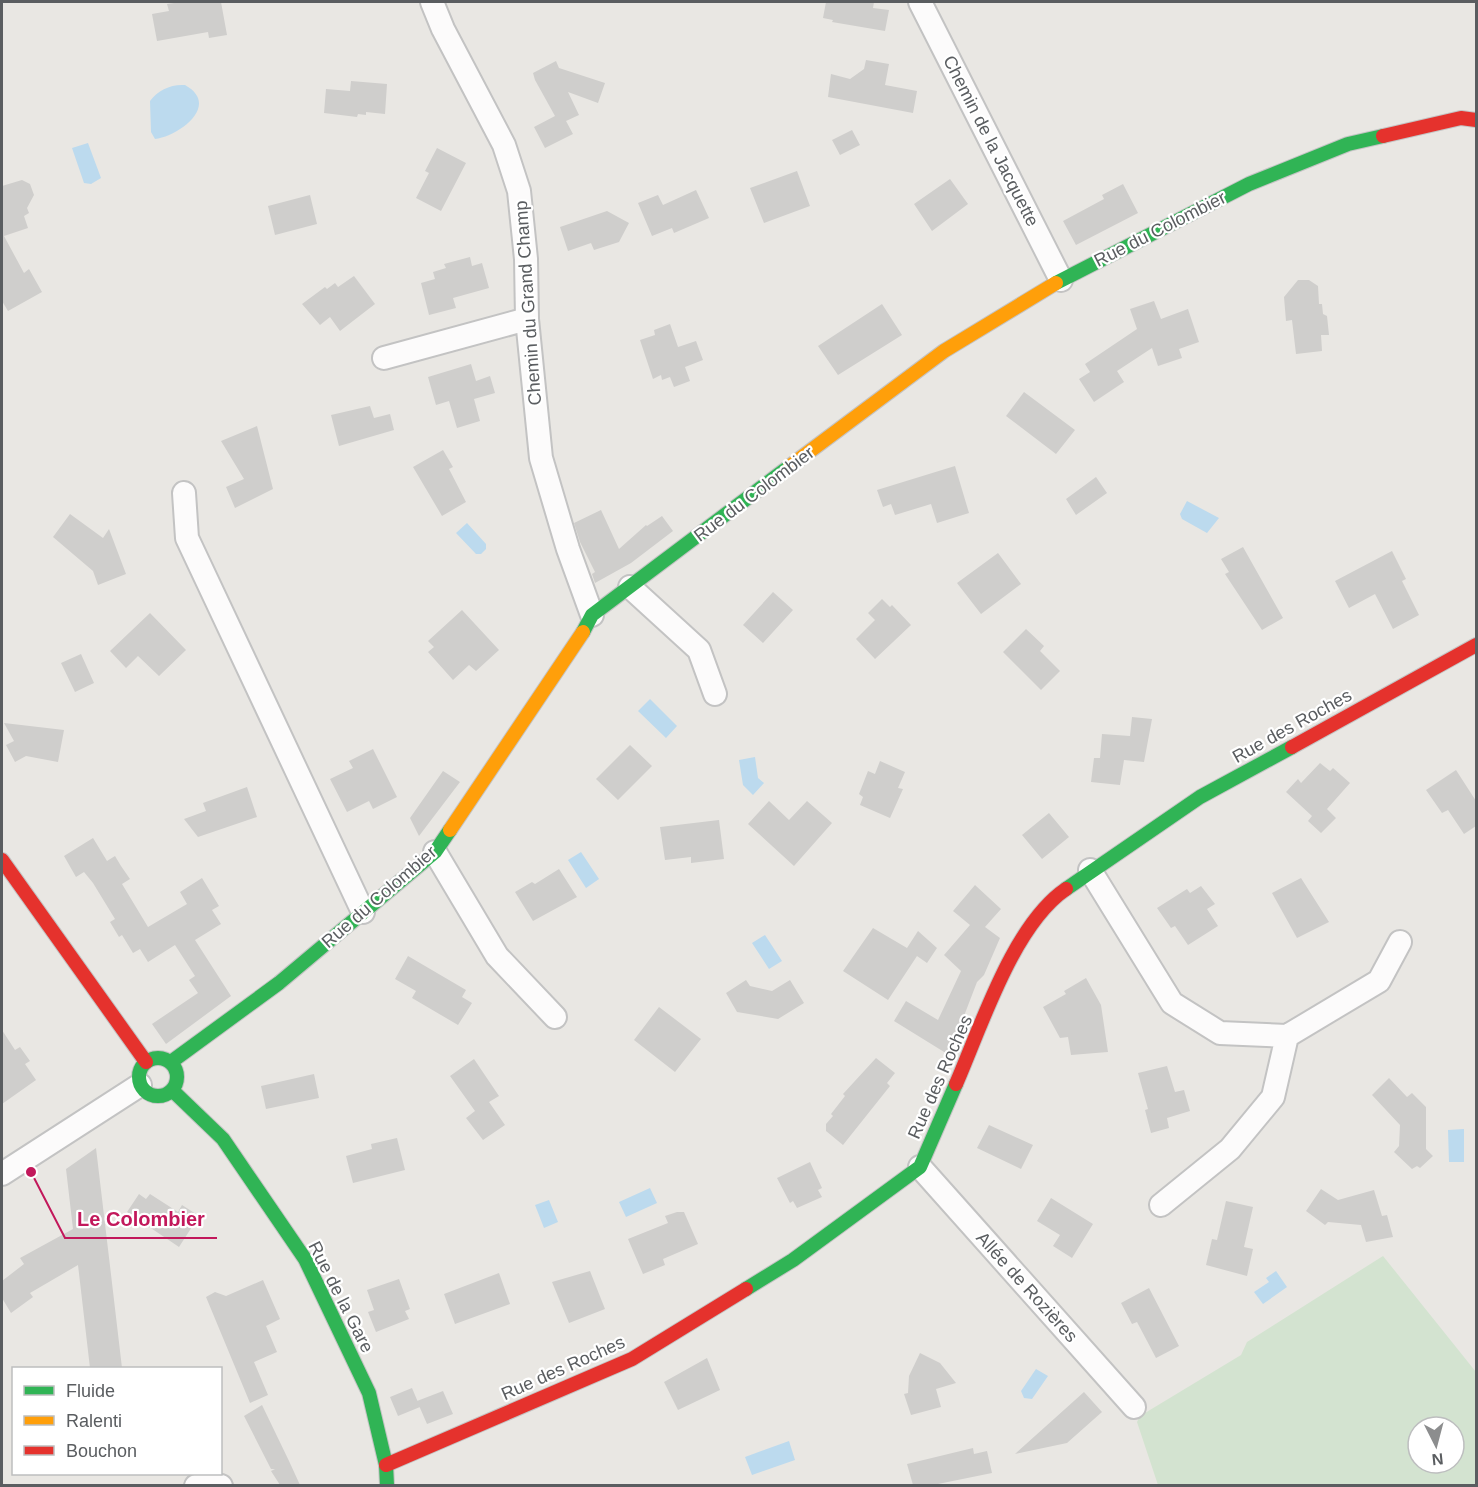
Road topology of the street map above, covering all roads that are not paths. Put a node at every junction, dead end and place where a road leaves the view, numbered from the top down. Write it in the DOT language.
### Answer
graph roads {
  1 [pos="432,2"];
  2 [pos="920,2"];
  3 [pos="1476,120"];
  4 [pos="1060,280"];
  5 [pos="527,319"];
  6 [pos="384,357"];
  7 [pos="184,493"];
  8 [pos="630,587"];
  9 [pos="592,615"];
  10 [pos="1476,645"];
  11 [pos="715,694"];
  12 [pos="435,852"];
  13 [pos="2,860"];
  14 [pos="1090,870"];
  15 [pos="363,912"];
  16 [pos="1400,942"];
  17 [pos="555,1017"];
  18 [pos="1287,1036"];
  19 [pos="146,1062"];
  20 [pos="171,1062"];
  21 [pos="141,1085"];
  22 [pos="172,1090"];
  23 [pos="920,1167"];
  24 [pos="2,1174"];
  25 [pos="1161,1205"];
  26 [pos="1134,1407"];
  27 [pos="385,1480"];
  28 [pos="196,1485"];
  29 [pos="221,1485"];
  1 -- 5 [label="street, Chemin du Grand Champ"];
  2 -- 4 [label="street, Chemin de la Jacquette"];
  3 -- 4 [label="street, Rue du Colombier"];
  4 -- 8 [label="street, Rue du Colombier"];
  5 -- 6 [label="street"];
  5 -- 9 [label="street, Chemin du Grand Champ"];
  7 -- 15 [label="street"];
  8 -- 9 [label="street, Rue du Colombier"];
  8 -- 11 [label="street"];
  9 -- 12 [label="street, Rue du Colombier"];
  10 -- 14 [label="street, Rue des Roches"];
  12 -- 15 [label="street, Rue du Colombier"];
  12 -- 17 [label="street"];
  13 -- 19 [label="street"];
  14 -- 18 [label="street"];
  14 -- 23 [label="street, Rue des Roches"];
  15 -- 20 [label="street, Rue du Colombier"];
  16 -- 18 [label="street"];
  18 -- 25 [label="street"];
  19 -- 20 [label="street"];
  19 -- 21 [label="street"];
  20 -- 22 [label="street"];
  21 -- 22 [label="street"];
  21 -- 24 [label="street"];
  22 -- 27 [label="street, Rue de la Gare"];
  23 -- 26 [label="street, Allée de Rozières"];
  23 -- 27 [label="street, Rue des Roches"];
  28 -- 29 [label="street"];
}
